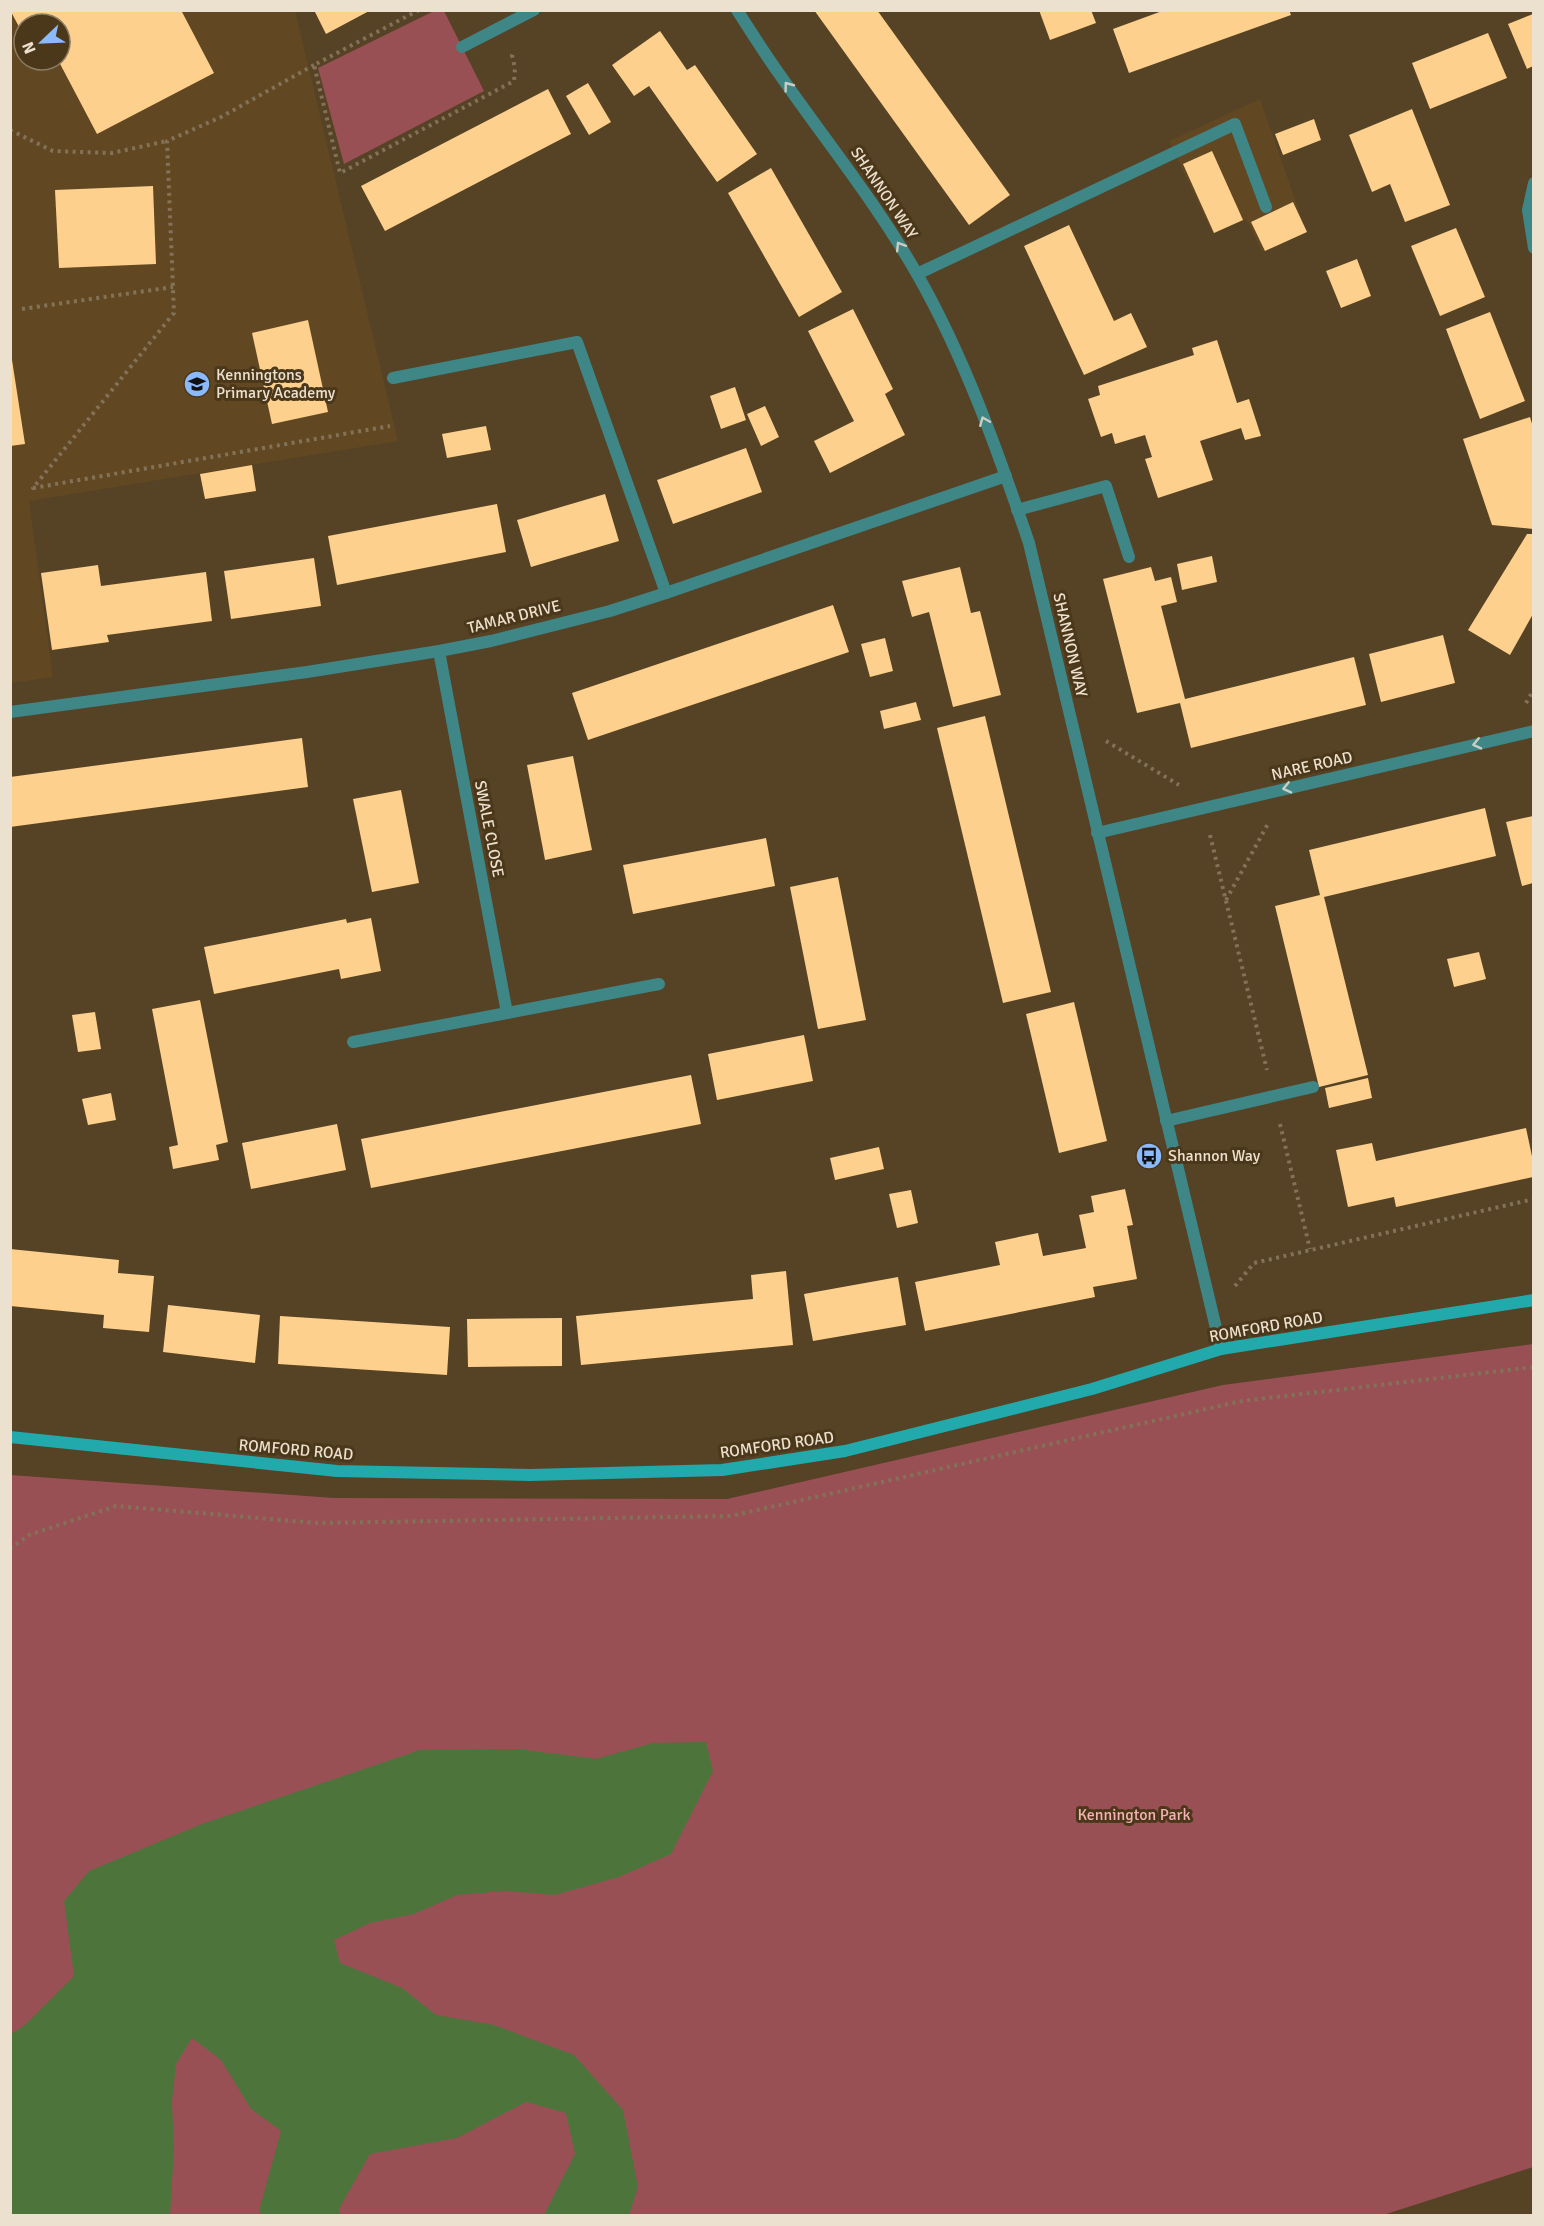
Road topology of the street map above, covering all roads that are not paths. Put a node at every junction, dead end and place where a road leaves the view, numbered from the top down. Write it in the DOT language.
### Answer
graph roads {
  1 [pos="534,10"];
  2 [pos="737,10"];
  3 [pos="462,47"];
  4 [pos="1533,183"];
  5 [pos="1266,207"];
  6 [pos="1533,248"];
  7 [pos="917,274"];
  8 [pos="393,378"];
  9 [pos="1006,476"];
  10 [pos="1017,510"];
  11 [pos="1129,557"];
  12 [pos="666,593"];
  13 [pos="439,651"];
  14 [pos="10,712"];
  15 [pos="1533,731"];
  16 [pos="1097,833"];
  17 [pos="659,984"];
  18 [pos="507,1013"];
  19 [pos="353,1042"];
  20 [pos="1313,1087"];
  21 [pos="1166,1121"];
  22 [pos="1533,1300"];
  23 [pos="1221,1349"];
  24 [pos="10,1437"];
  1 -- 3 [label="street"];
  7 -- 2 [label="street, SHANNON WAY, one-way"];
  4 -- 6 [label="street"];
  5 -- 7 [label="street"];
  9 -- 7 [label="street, SHANNON WAY, one-way"];
  8 -- 12 [label="street"];
  9 -- 10 [label="street, SHANNON WAY"];
  9 -- 12 [label="street, TAMAR DRIVE"];
  10 -- 11 [label="street"];
  10 -- 16 [label="street, SHANNON WAY"];
  12 -- 13 [label="street, TAMAR DRIVE"];
  13 -- 14 [label="street, TAMAR DRIVE"];
  13 -- 18 [label="street, SWALE CLOSE"];
  15 -- 16 [label="street, NARE ROAD, one-way"];
  16 -- 21 [label="street, SHANNON WAY"];
  17 -- 18 [label="street"];
  18 -- 19 [label="street"];
  20 -- 21 [label="street"];
  21 -- 23 [label="street, SHANNON WAY"];
  22 -- 23 [label="street, ROMFORD ROAD"];
  23 -- 24 [label="street, ROMFORD ROAD"];
}
